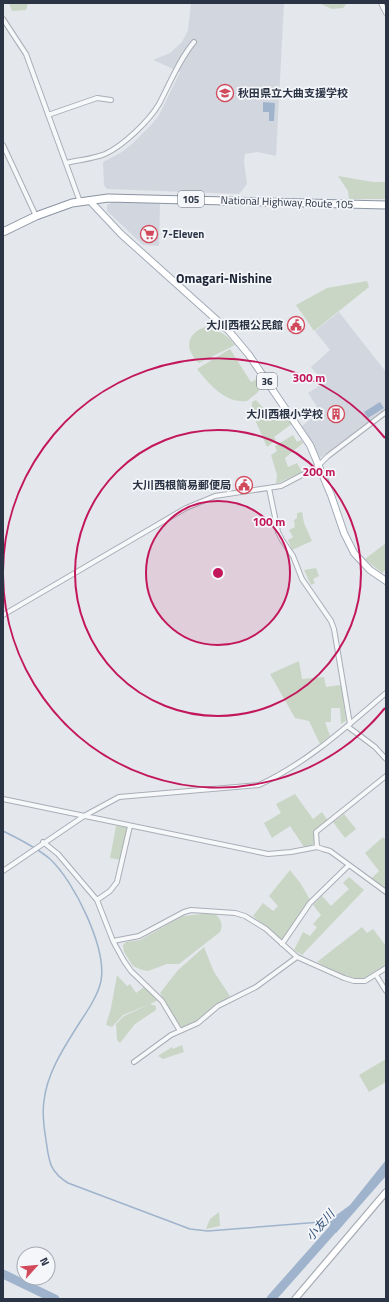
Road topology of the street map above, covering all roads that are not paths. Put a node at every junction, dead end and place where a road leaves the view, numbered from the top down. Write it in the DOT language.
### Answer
graph roads {
  1 [pos="382,3"];
  2 [pos="386,13"];
  3 [pos="3,19"];
  4 [pos="194,42"];
  5 [pos="111,100"];
  6 [pos="48,115"];
  7 [pos="3,145"];
  8 [pos="66,163"];
  9 [pos="90,201"];
  10 [pos="80,202"];
  11 [pos="386,205"];
  12 [pos="36,216"];
  13 [pos="3,232"];
  14 [pos="386,412"];
  15 [pos="319,465"];
  16 [pos="269,488"];
  17 [pos="386,581"];
  18 [pos="3,615"];
  19 [pos="386,693"];
  20 [pos="348,725"];
  21 [pos="386,759"];
  22 [pos="386,776"];
  23 [pos="3,799"];
  24 [pos="84,816"];
  25 [pos="130,826"];
  26 [pos="43,842"];
  27 [pos="316,847"];
  28 [pos="349,865"];
  29 [pos="3,871"];
  30 [pos="386,892"];
  31 [pos="97,900"];
  32 [pos="113,941"];
  33 [pos="282,944"];
  34 [pos="297,957"];
  35 [pos="386,968"];
  36 [pos="376,975"];
  37 [pos="386,991"];
  38 [pos="180,1031"];
  39 [pos="134,1062"];
  40 [pos="386,1192"];
  41 [pos="295,1299"];
  1 -- 2 [label="street"];
  3 -- 6 [label="street"];
  4 -- 8 [label="street"];
  5 -- 6 [label="street"];
  6 -- 8 [label="street"];
  7 -- 12 [label="street"];
  8 -- 10 [label="street"];
  9 -- 10 [label="highway, National Highway Route 105 / 105"];
  9 -- 11 [label="highway, National Highway Route 105 / 105"];
  9 -- 15 [label="main road, 36"];
  10 -- 12 [label="highway, National Highway Route 105 / 105"];
  12 -- 13 [label="highway, National Highway Route 105 / 105"];
  14 -- 15 [label="street"];
  15 -- 16 [label="street"];
  15 -- 17 [label="main road, 36"];
  16 -- 18 [label="street"];
  16 -- 20 [label="street"];
  19 -- 20 [label="street"];
  20 -- 21 [label="street"];
  20 -- 24 [label="street"];
  22 -- 27 [label="street"];
  23 -- 24 [label="street"];
  24 -- 25 [label="street"];
  24 -- 26 [label="street"];
  25 -- 27 [label="street"];
  25 -- 31 [label="street"];
  26 -- 29 [label="street"];
  26 -- 31 [label="street"];
  27 -- 28 [label="street"];
  28 -- 30 [label="street"];
  28 -- 33 [label="street"];
  31 -- 32 [label="street"];
  32 -- 33 [label="street"];
  32 -- 38 [label="street"];
  33 -- 34 [label="street"];
  34 -- 36 [label="street"];
  34 -- 38 [label="street"];
  35 -- 36 [label="street"];
  36 -- 37 [label="street"];
  38 -- 39 [label="street"];
  40 -- 41 [label="street"];
}
